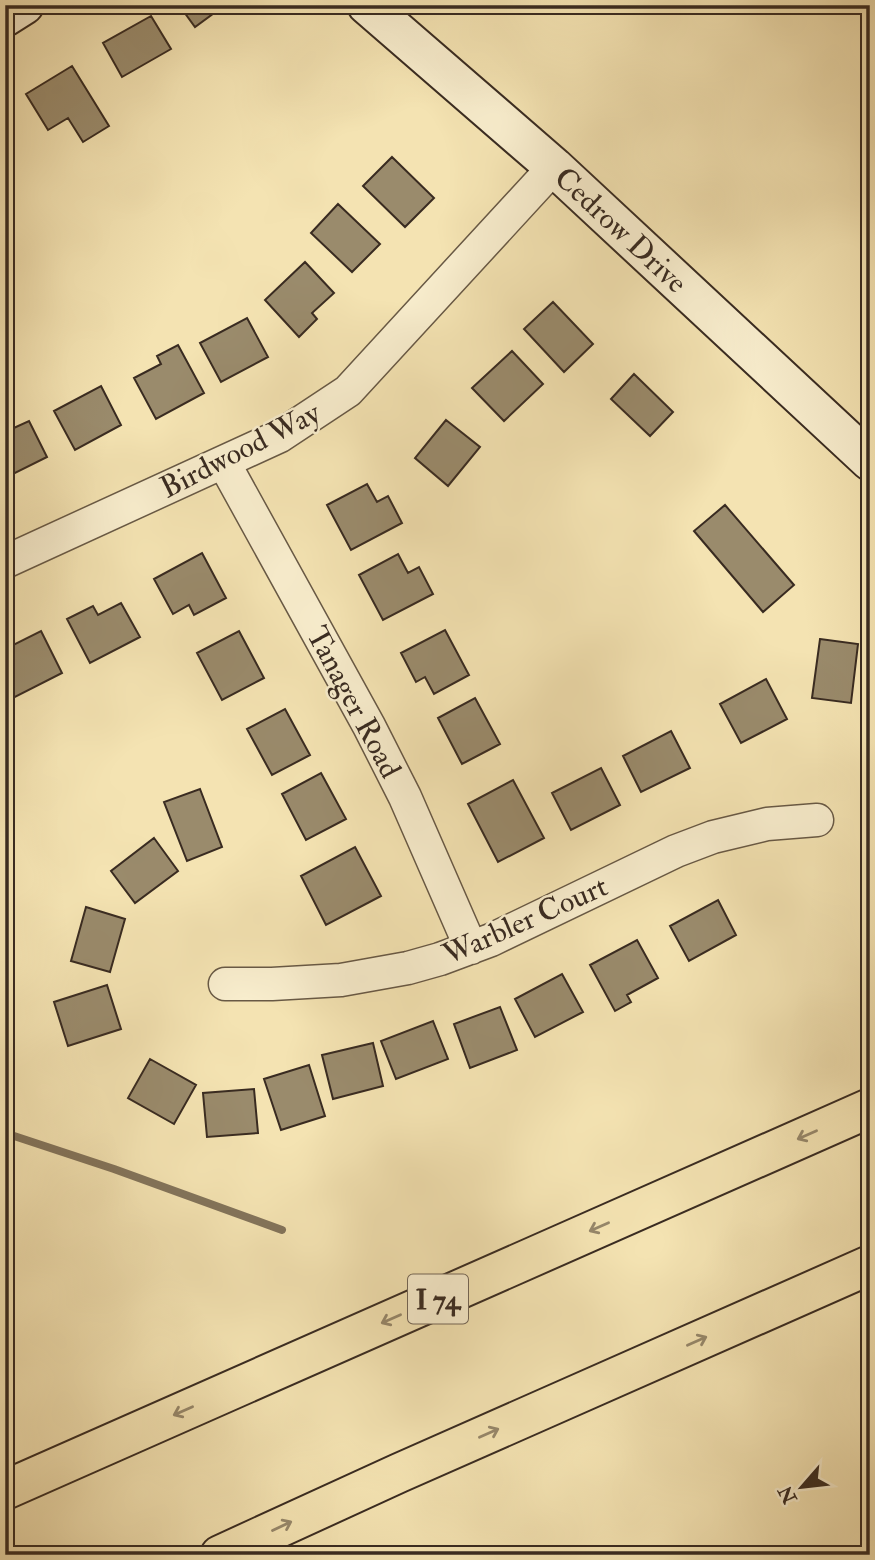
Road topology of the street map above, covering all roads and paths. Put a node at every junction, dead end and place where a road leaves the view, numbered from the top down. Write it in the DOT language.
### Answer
graph roads {
  1 [pos="24,5"];
  2 [pos="367,5"];
  3 [pos="5,17"];
  4 [pos="554,167"];
  5 [pos="870,461"];
  6 [pos="224,463"];
  7 [pos="5,562"];
  8 [pos="817,820"];
  9 [pos="471,948"];
  10 [pos="225,984"];
  11 [pos="870,1108"];
  12 [pos="870,1265"];
  13 [pos="5,1490"];
  14 [pos="219,1555"];
  1 -- 3 [label="street"];
  2 -- 4 [label="street, Cedrow Drive"];
  4 -- 5 [label="street, Cedrow Drive"];
  4 -- 6 [label="street, Birdwood Way"];
  6 -- 7 [label="street, Birdwood Way"];
  6 -- 9 [label="street, Tanager Road"];
  8 -- 9 [label="street, Warbler Court"];
  9 -- 10 [label="street, Warbler Court"];
  11 -- 13 [label="highway, I 74, one-way"];
  14 -- 12 [label="highway, one-way"];
}
